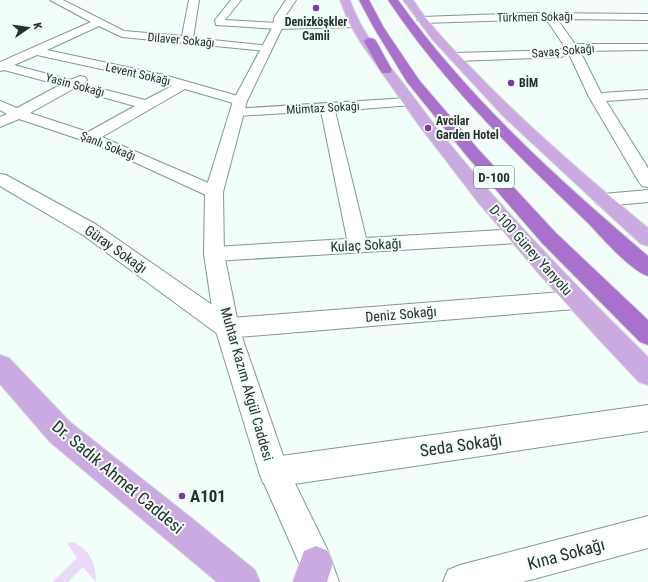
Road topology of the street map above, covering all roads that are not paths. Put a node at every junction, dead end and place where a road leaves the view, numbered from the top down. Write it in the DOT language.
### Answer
graph roads {
  1 [pos="55,0"];
  2 [pos="194,0"];
  3 [pos="236,0"];
  4 [pos="290,0"];
  5 [pos="345,0"];
  6 [pos="352,0"];
  7 [pos="364,0"];
  8 [pos="392,0"];
  9 [pos="408,0"];
  10 [pos="594,5"];
  11 [pos="549,16"];
  12 [pos="602,16"];
  13 [pos="648,17"];
  14 [pos="422,20"];
  15 [pos="99,22"];
  16 [pos="355,24"];
  17 [pos="278,26"];
  18 [pos="187,40"];
  19 [pos="648,47"];
  20 [pos="266,48"];
  21 [pos="572,48"];
  22 [pos="36,51"];
  23 [pos="455,57"];
  24 [pos="2,66"];
  25 [pos="106,66"];
  26 [pos="386,70"];
  27 [pos="73,84"];
  28 [pos="184,85"];
  29 [pos="596,97"];
  30 [pos="646,97"];
  31 [pos="408,102"];
  32 [pos="0,105"];
  33 [pos="147,105"];
  34 [pos="239,107"];
  35 [pos="327,108"];
  36 [pos="19,114"];
  37 [pos="0,123"];
  38 [pos="90,138"];
  39 [pos="0,179"];
  40 [pos="648,182"];
  41 [pos="214,192"];
  42 [pos="648,196"];
  43 [pos="603,200"];
  44 [pos="517,236"];
  45 [pos="648,239"];
  46 [pos="358,246"];
  47 [pos="214,254"];
  48 [pos="648,268"];
  49 [pos="575,300"];
  50 [pos="227,328"];
  51 [pos="648,335"];
  52 [pos="0,366"];
  53 [pos="648,374"];
  54 [pos="648,418"];
  55 [pos="274,472"];
  56 [pos="648,532"];
  57 [pos="316,576"];
  58 [pos="243,582"];
  59 [pos="460,582"];
  1 -- 15 [label="street, Dilaver Sokağı"];
  2 -- 18 [label="street"];
  3 -- 17 [label="street"];
  4 -- 17 [label="street, Muhtar Kazım Akgül Caddesi"];
  5 -- 16 [label="main road, D-100 Güney Yanyolu"];
  6 -- 26 [label="highway"];
  7 -- 51 [label="highway, D-100"];
  8 -- 48 [label="highway, D-100"];
  9 -- 14 [label="main road"];
  10 -- 12 [label="street"];
  11 -- 12 [label="street, Türkmen Sokağı"];
  11 -- 14 [label="street, Türkmen Sokağı"];
  11 -- 21 [label="street"];
  12 -- 13 [label="street, Türkmen Sokağı"];
  14 -- 23 [label="main road"];
  15 -- 18 [label="street, Dilaver Sokağı"];
  15 -- 22 [label="street"];
  16 -- 17 [label="street"];
  16 -- 26 [label="main road, D-100 Güney Yanyolu"];
  17 -- 20 [label="street, Muhtar Kazım Akgül Caddesi"];
  18 -- 20 [label="street, Dilaver Sokağı"];
  19 -- 21 [label="street, Savaş Sokağı"];
  20 -- 34 [label="street, Muhtar Kazım Akgül Caddesi"];
  21 -- 23 [label="street, Savaş Sokağı"];
  21 -- 29 [label="street"];
  22 -- 24 [label="street"];
  22 -- 25 [label="street, Levent Sokağı"];
  23 -- 43 [label="main road"];
  24 -- 27 [label="street, Yasin Sokağı"];
  25 -- 27 [label="street"];
  25 -- 28 [label="street, Levent Sokağı"];
  26 -- 31 [label="main road, D-100 Güney Yanyolu"];
  27 -- 33 [label="street, Yasin Sokağı"];
  27 -- 36 [label="street"];
  28 -- 33 [label="street"];
  28 -- 34 [label="street, Levent Sokağı"];
  29 -- 30 [label="street"];
  29 -- 40 [label="street"];
  31 -- 35 [label="street, Mümtaz Sokağı"];
  31 -- 44 [label="main road, D-100 Güney Yanyolu"];
  32 -- 36 [label="street, Şanlı Sokağı"];
  33 -- 38 [label="street"];
  34 -- 35 [label="street, Mümtaz Sokağı"];
  34 -- 41 [label="street, Muhtar Kazım Akgül Caddesi"];
  35 -- 46 [label="street"];
  36 -- 37 [label="street"];
  36 -- 38 [label="street, Şanlı Sokağı"];
  38 -- 41 [label="street, Şanlı Sokağı"];
  39 -- 50 [label="street, Güray Sokağı"];
  41 -- 47 [label="street, Muhtar Kazım Akgül Caddesi"];
  42 -- 43 [label="street"];
  43 -- 45 [label="main road"];
  44 -- 46 [label="street, Kulaç Sokağı"];
  44 -- 49 [label="main road, D-100 Güney Yanyolu"];
  46 -- 47 [label="street, Kulaç Sokağı"];
  47 -- 50 [label="street, Muhtar Kazım Akgül Caddesi"];
  49 -- 50 [label="street, Deniz Sokağı"];
  49 -- 53 [label="main road, D-100 Güney Yanyolu"];
  50 -- 55 [label="street, Muhtar Kazım Akgül Caddesi"];
  52 -- 58 [label="main road, Dr. Sadık Ahmet Caddesi"];
  54 -- 55 [label="street, Seda Sokağı"];
  55 -- 57 [label="street, Muhtar Kazım Akgül Caddesi"];
  56 -- 59 [label="street, Kına Sokağı"];
}
